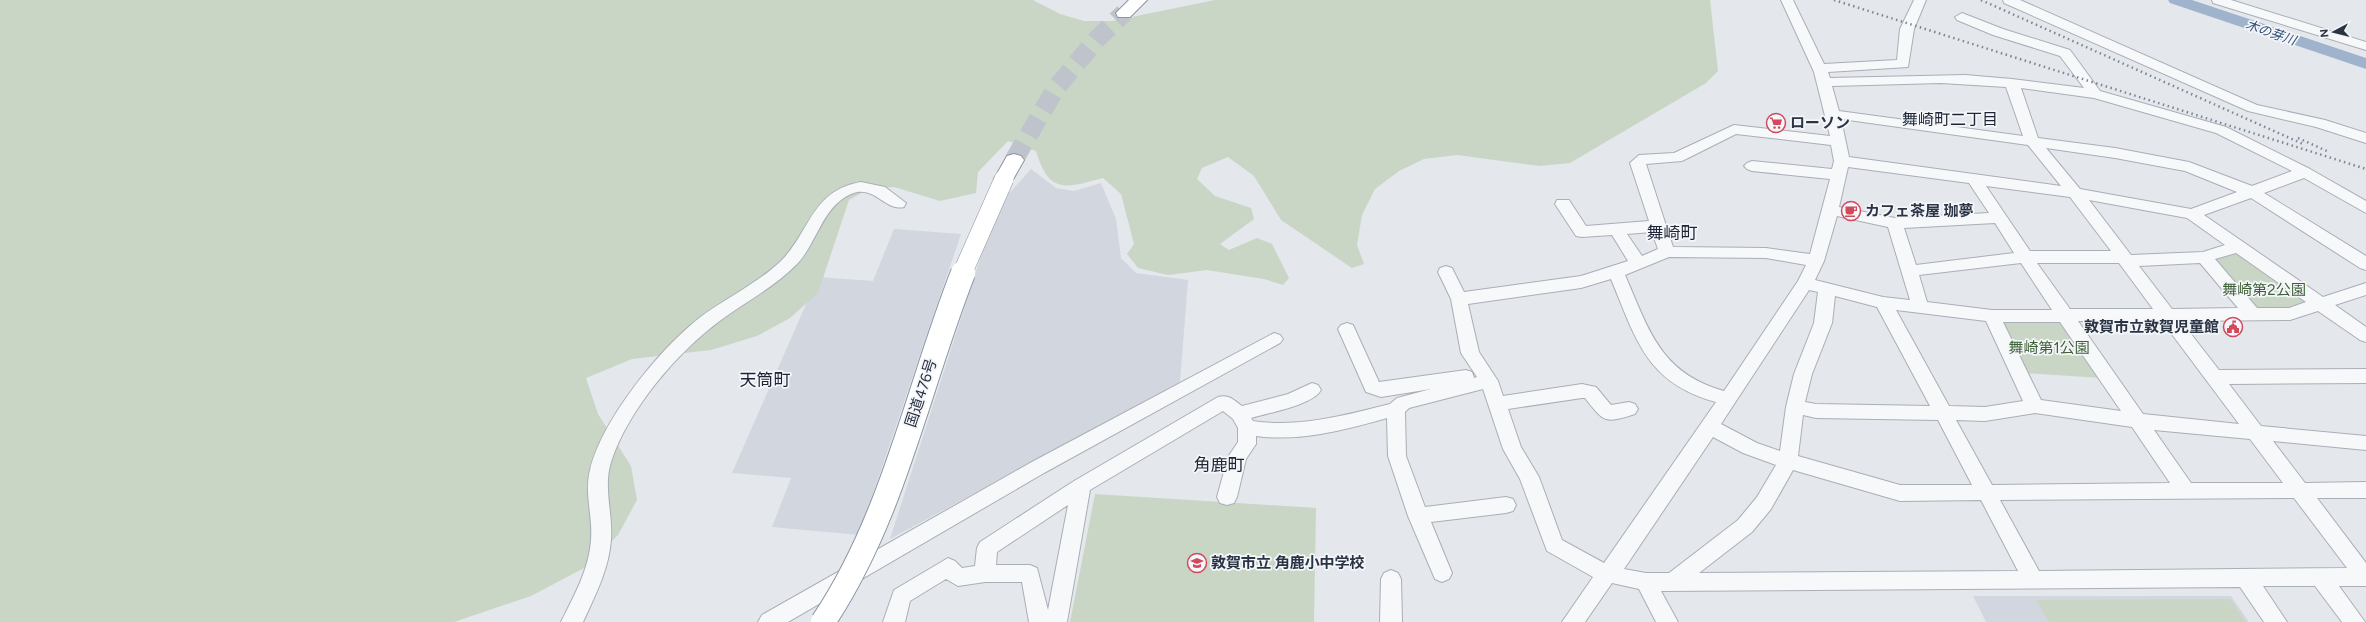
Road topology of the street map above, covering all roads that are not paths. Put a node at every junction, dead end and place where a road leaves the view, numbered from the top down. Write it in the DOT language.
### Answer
graph roads {
  1 [pos="1139,0"];
  2 [pos="1787,0"];
  3 [pos="1920,0"];
  4 [pos="2009,0"];
  5 [pos="2218,0"];
  6 [pos="2237,0"];
  7 [pos="1124,13"];
  8 [pos="1962,16"];
  9 [pos="2366,39"];
  10 [pos="2366,46"];
  11 [pos="1821,75"];
  12 [pos="2012,83"];
  13 [pos="2095,94"];
  14 [pos="1833,114"];
  15 [pos="2366,138"];
  16 [pos="1838,141"];
  17 [pos="2032,141"];
  18 [pos="1752,166"];
  19 [pos="1840,168"];
  20 [pos="1009,170"];
  21 [pos="2305,172"];
  22 [pos="1974,179"];
  23 [pos="2075,193"];
  24 [pos="2254,193"];
  25 [pos="898,203"];
  26 [pos="1563,204"];
  27 [pos="2366,208"];
  28 [pos="1831,210"];
  29 [pos="2192,214"];
  30 [pos="2000,218"];
  31 [pos="1895,223"];
  32 [pos="1658,226"];
  33 [pos="1616,229"];
  34 [pos="2239,246"];
  35 [pos="1667,252"];
  36 [pos="2025,256"];
  37 [pos="2204,257"];
  38 [pos="2125,259"];
  39 [pos="1816,260"];
  40 [pos="1638,263"];
  41 [pos="2366,264"];
  42 [pos="1909,271"];
  43 [pos="1446,272"];
  44 [pos="1616,272"];
  45 [pos="1805,283"];
  46 [pos="1827,289"];
  47 [pos="2366,289"];
  48 [pos="1459,299"];
  49 [pos="1883,303"];
  50 [pos="2321,304"];
  51 [pos="1920,307"];
  52 [pos="2167,315"];
  53 [pos="2253,315"];
  54 [pos="1992,316"];
  55 [pos="2068,316"];
  56 [pos="1347,329"];
  57 [pos="2366,336"];
  58 [pos="1274,339"];
  59 [pos="2366,376"];
  60 [pos="2214,377"];
  61 [pos="1487,378"];
  62 [pos="1312,390"];
  63 [pos="1728,399"];
  64 [pos="1498,404"];
  65 [pos="2034,406"];
  66 [pos="1795,407"];
  67 [pos="1396,409"];
  68 [pos="1630,409"];
  69 [pos="1945,415"];
  70 [pos="1243,421"];
  71 [pos="2139,421"];
  72 [pos="1709,426"];
  73 [pos="2257,433"];
  74 [pos="2366,443"];
  75 [pos="1788,461"];
  76 [pos="1081,486"];
  77 [pos="2300,490"];
  78 [pos="2366,490"];
  79 [pos="1986,491"];
  80 [pos="2186,491"];
  81 [pos="1227,497"];
  82 [pos="1506,505"];
  83 [pos="1418,516"];
  84 [pos="985,573"];
  85 [pos="1442,573"];
  86 [pos="1608,574"];
  87 [pos="2245,577"];
  88 [pos="2320,577"];
  89 [pos="2366,577"];
  90 [pos="1391,579"];
  91 [pos="1675,580"];
  92 [pos="2034,580"];
  93 [pos="1646,582"];
  94 [pos="572,622"];
  95 [pos="769,622"];
  96 [pos="823,622"];
  97 [pos="894,622"];
  98 [pos="1040,622"];
  99 [pos="1056,622"];
  100 [pos="1391,622"];
  101 [pos="1573,622"];
  102 [pos="1667,622"];
  103 [pos="2276,622"];
  104 [pos="2354,622"];
  1 -- 7 [label="highway"];
  2 -- 11 [label="street"];
  3 -- 11 [label="street"];
  4 -- 15 [label="street"];
  5 -- 10 [label="street"];
  6 -- 9 [label="street"];
  8 -- 13 [label="street"];
  11 -- 12 [label="street"];
  11 -- 14 [label="street"];
  12 -- 13 [label="street"];
  12 -- 17 [label="street"];
  13 -- 21 [label="street"];
  14 -- 16 [label="street"];
  14 -- 17 [label="street"];
  16 -- 19 [label="street"];
  16 -- 32 [label="street"];
  17 -- 23 [label="street"];
  17 -- 24 [label="street"];
  18 -- 19 [label="street"];
  19 -- 22 [label="street"];
  19 -- 28 [label="street"];
  20 -- 96 [label="highway, 国道476号, bridge"];
  21 -- 24 [label="street"];
  21 -- 27 [label="street"];
  22 -- 23 [label="street"];
  22 -- 30 [label="street"];
  23 -- 29 [label="street"];
  23 -- 38 [label="street"];
  24 -- 29 [label="street"];
  24 -- 41 [label="street"];
  25 -- 94 [label="street"];
  26 -- 33 [label="street"];
  28 -- 31 [label="street"];
  28 -- 39 [label="street"];
  29 -- 34 [label="street"];
  30 -- 31 [label="street"];
  30 -- 36 [label="street"];
  31 -- 42 [label="street"];
  32 -- 33 [label="street"];
  32 -- 35 [label="street"];
  33 -- 40 [label="street"];
  34 -- 37 [label="street"];
  34 -- 50 [label="street"];
  35 -- 39 [label="street"];
  35 -- 40 [label="street"];
  36 -- 38 [label="street"];
  36 -- 42 [label="street"];
  36 -- 55 [label="street"];
  37 -- 38 [label="street"];
  37 -- 53 [label="street"];
  38 -- 52 [label="street"];
  39 -- 45 [label="street"];
  40 -- 44 [label="street"];
  42 -- 51 [label="street"];
  43 -- 48 [label="street"];
  44 -- 48 [label="street"];
  44 -- 63 [label="street"];
  45 -- 46 [label="street"];
  45 -- 63 [label="street"];
  46 -- 49 [label="street"];
  46 -- 66 [label="street"];
  47 -- 50 [label="street"];
  48 -- 61 [label="street"];
  49 -- 51 [label="street"];
  49 -- 69 [label="street"];
  50 -- 53 [label="street"];
  50 -- 57 [label="street"];
  51 -- 54 [label="street"];
  52 -- 53 [label="street"];
  52 -- 55 [label="street"];
  52 -- 60 [label="street"];
  54 -- 55 [label="street"];
  54 -- 65 [label="street"];
  55 -- 71 [label="street"];
  56 -- 61 [label="street"];
  58 -- 95 [label="street"];
  59 -- 60 [label="street"];
  60 -- 73 [label="street"];
  61 -- 64 [label="street"];
  61 -- 67 [label="street"];
  62 -- 70 [label="street"];
  63 -- 72 [label="street"];
  64 -- 68 [label="street"];
  64 -- 86 [label="street"];
  65 -- 69 [label="street"];
  65 -- 71 [label="street"];
  66 -- 69 [label="street"];
  66 -- 75 [label="street"];
  67 -- 70 [label="street"];
  67 -- 83 [label="street"];
  69 -- 79 [label="street"];
  70 -- 76 [label="street"];
  70 -- 81 [label="street"];
  71 -- 73 [label="street"];
  71 -- 80 [label="street"];
  72 -- 75 [label="street"];
  72 -- 86 [label="street"];
  73 -- 74 [label="street"];
  73 -- 77 [label="street"];
  75 -- 79 [label="street"];
  75 -- 91 [label="street"];
  76 -- 84 [label="street"];
  76 -- 99 [label="street"];
  77 -- 78 [label="street"];
  77 -- 80 [label="street"];
  77 -- 89 [label="street"];
  79 -- 80 [label="street"];
  79 -- 92 [label="street"];
  82 -- 83 [label="street"];
  83 -- 85 [label="street"];
  84 -- 97 [label="street"];
  84 -- 98 [label="street"];
  86 -- 93 [label="street"];
  86 -- 101 [label="street"];
  87 -- 88 [label="street"];
  87 -- 92 [label="street"];
  87 -- 103 [label="street"];
  88 -- 89 [label="street"];
  88 -- 104 [label="street"];
  90 -- 100 [label="street"];
  91 -- 92 [label="street"];
  91 -- 93 [label="street"];
  93 -- 102 [label="street"];
}
